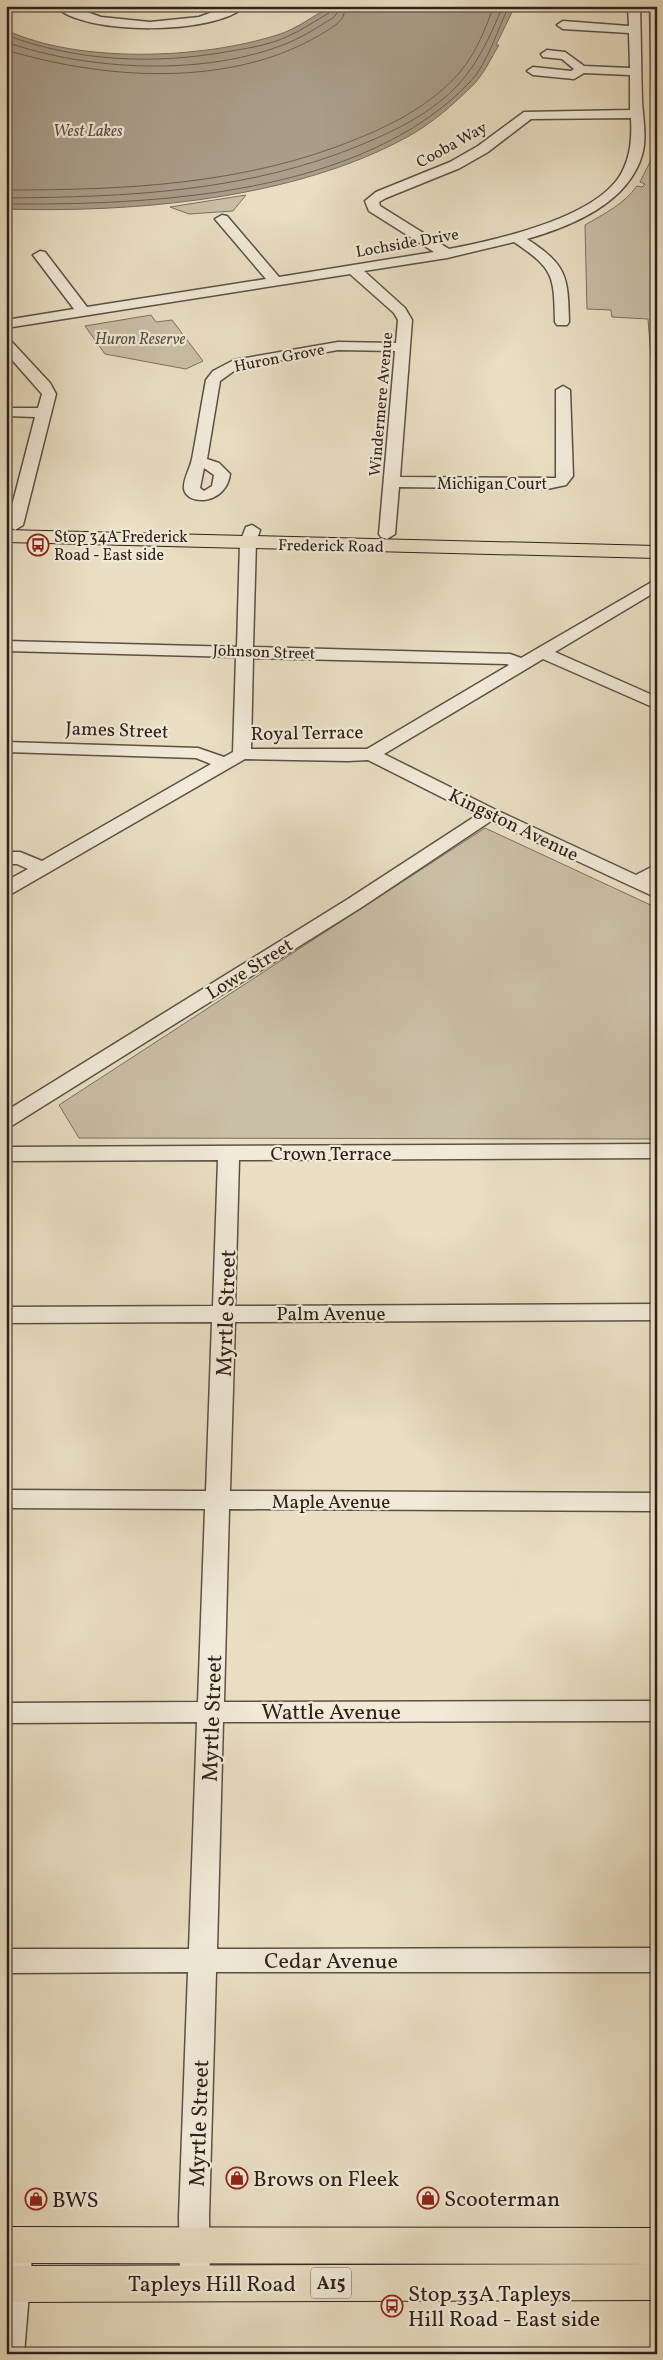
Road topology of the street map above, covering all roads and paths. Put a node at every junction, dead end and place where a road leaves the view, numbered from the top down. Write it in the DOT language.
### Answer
graph roads {
  1 [pos="61,6"];
  2 [pos="239,6"];
  3 [pos="634,6"];
  4 [pos="570,9"];
  5 [pos="635,30"];
  6 [pos="547,54"];
  7 [pos="581,69"];
  8 [pos="533,71"];
  9 [pos="636,72"];
  10 [pos="637,114"];
  11 [pos="222,219"];
  12 [pos="516,238"];
  13 [pos="447,254"];
  14 [pos="40,255"];
  15 [pos="353,269"];
  16 [pos="275,282"];
  17 [pos="84,313"];
  18 [pos="562,322"];
  19 [pos="6,324"];
  20 [pos="6,344"];
  21 [pos="402,347"];
  22 [pos="563,390"];
  23 [pos="6,412"];
  24 [pos="43,413"];
  25 [pos="199,462"];
  26 [pos="391,482"];
  27 [pos="9,529"];
  28 [pos="387,534"];
  29 [pos="250,536"];
  30 [pos="657,540"];
  31 [pos="657,552"];
  32 [pos="657,584"];
  33 [pos="6,646"];
  34 [pos="246,651"];
  35 [pos="542,652"];
  36 [pos="521,664"];
  37 [pos="657,704"];
  38 [pos="6,748"];
  39 [pos="242,754"];
  40 [pos="371,754"];
  41 [pos="225,763"];
  42 [pos="490,814"];
  43 [pos="6,858"];
  44 [pos="42,868"];
  45 [pos="657,870"];
  46 [pos="637,883"];
  47 [pos="6,889"];
  48 [pos="657,892"];
  49 [pos="6,1120"];
  50 [pos="657,1151"];
  51 [pos="229,1153"];
  52 [pos="6,1154"];
  53 [pos="657,1312"];
  54 [pos="225,1313"];
  55 [pos="6,1315"];
  56 [pos="6,1499"];
  57 [pos="219,1500"];
  58 [pos="657,1502"];
  59 [pos="211,1711"];
  60 [pos="657,1711"];
  61 [pos="6,1713"];
  62 [pos="6,1960"];
  63 [pos="203,1960"];
  64 [pos="657,1960"];
  65 [pos="12,2245"];
  66 [pos="194,2246"];
  67 [pos="657,2246"];
  68 [pos="657,2282"];
  69 [pos="194,2283"];
  70 [pos="11,2284"];
  71 [pos="9,2354"];
  1 -- 2 [label="street"];
  3 -- 5 [label="street, Lochside Drive"];
  4 -- 5 [label="street"];
  5 -- 9 [label="street, Lochside Drive"];
  6 -- 7 [label="street"];
  7 -- 8 [label="street"];
  7 -- 9 [label="street"];
  9 -- 10 [label="street, Lochside Drive"];
  10 -- 12 [label="street, Lochside Drive"];
  10 -- 13 [label="street, Cooba Way"];
  11 -- 16 [label="street"];
  12 -- 13 [label="street, Lochside Drive"];
  12 -- 18 [label="street"];
  13 -- 15 [label="street, Lochside Drive"];
  14 -- 17 [label="street"];
  15 -- 16 [label="street, Lochside Drive"];
  15 -- 21 [label="street, Windermere Avenue"];
  16 -- 17 [label="street, Lochside Drive"];
  17 -- 19 [label="street, Lochside Drive"];
  20 -- 24 [label="street"];
  21 -- 25 [label="street, Huron Grove"];
  21 -- 26 [label="street, Windermere Avenue"];
  22 -- 26 [label="street, Michigan Court"];
  23 -- 24 [label="street"];
  24 -- 27 [label="street"];
  26 -- 28 [label="street, Windermere Avenue"];
  27 -- 29 [label="main road, Frederick Road"];
  28 -- 29 [label="main road, Frederick Road"];
  28 -- 30 [label="main road, Frederick Road"];
  29 -- 31 [label="main road, Frederick Road"];
  29 -- 34 [label="street"];
  32 -- 35 [label="street, Royal Terrace"];
  33 -- 34 [label="street, Johnson Street"];
  34 -- 36 [label="street, Johnson Street"];
  34 -- 39 [label="street"];
  35 -- 36 [label="street, Royal Terrace"];
  35 -- 37 [label="street"];
  36 -- 40 [label="street, Royal Terrace"];
  38 -- 41 [label="street, James Street"];
  39 -- 40 [label="street, Royal Terrace"];
  39 -- 41 [label="street, Royal Terrace"];
  40 -- 42 [label="street, Kingston Avenue"];
  41 -- 44 [label="street, Royal Terrace"];
  42 -- 46 [label="street, Kingston Avenue"];
  42 -- 49 [label="street, Lowe Street"];
  43 -- 44 [label="street"];
  44 -- 47 [label="street, Royal Terrace"];
  45 -- 46 [label="street"];
  46 -- 48 [label="street, Kingston Avenue"];
  50 -- 51 [label="street, Crown Terrace"];
  51 -- 52 [label="street, Crown Terrace"];
  51 -- 54 [label="street, Myrtle Street"];
  53 -- 54 [label="street, Palm Avenue"];
  54 -- 55 [label="street, Palm Avenue"];
  54 -- 57 [label="street, Myrtle Street"];
  56 -- 57 [label="street, Maple Avenue"];
  57 -- 58 [label="street, Maple Avenue"];
  57 -- 59 [label="street, Myrtle Street"];
  59 -- 60 [label="street, Wattle Avenue"];
  59 -- 61 [label="street, Wattle Avenue"];
  59 -- 63 [label="street, Myrtle Street"];
  62 -- 63 [label="street, Cedar Avenue"];
  63 -- 64 [label="street, Cedar Avenue"];
  63 -- 66 [label="street, Myrtle Street"];
  65 -- 66 [label="main road, Tapleys Hill Road / A15"];
  65 -- 70 [label="street"];
  66 -- 67 [label="main road, Tapleys Hill Road / A15"];
  66 -- 69 [label="street, Myrtle Street"];
  68 -- 69 [label="main road, Tapleys Hill Road / A15"];
  69 -- 70 [label="main road, Tapleys Hill Road / A15"];
  70 -- 71 [label="street"];
}
